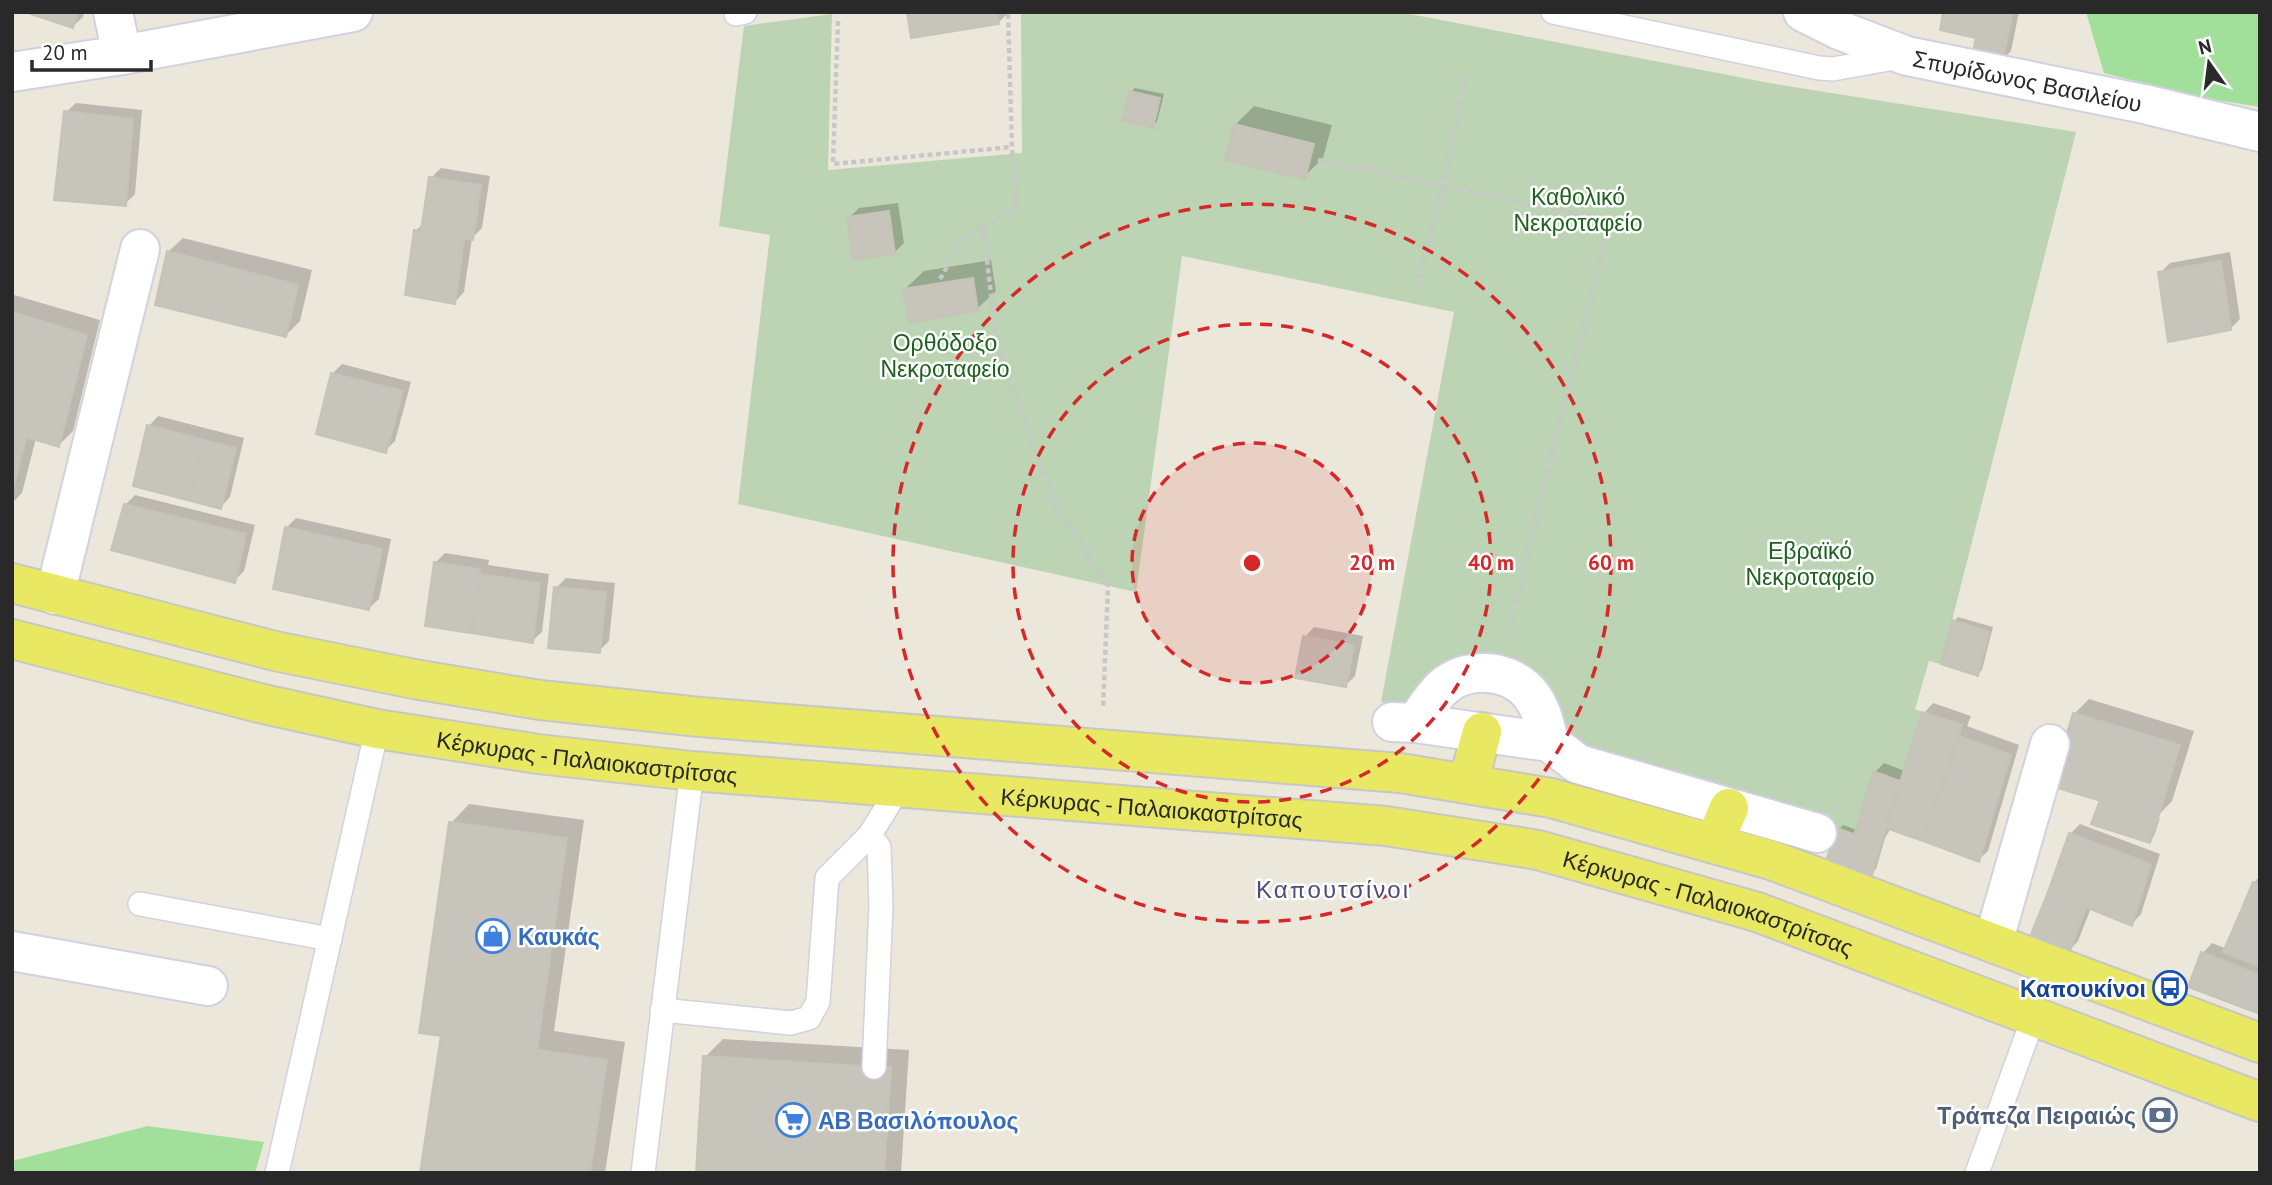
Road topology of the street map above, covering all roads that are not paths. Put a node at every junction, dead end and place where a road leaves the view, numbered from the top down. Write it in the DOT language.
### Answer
graph roads {
  1 [pos="113,12"];
  2 [pos="353,12"];
  3 [pos="1553,12"];
  4 [pos="1803,12"];
  5 [pos="122,55"];
  6 [pos="1907,56"];
  7 [pos="12,72"];
  8 [pos="2260,132"];
  9 [pos="140,249"];
  10 [pos="12,583"];
  11 [pos="55,595"];
  12 [pos="12,639"];
  13 [pos="377,729"];
  14 [pos="1482,732"];
  15 [pos="1549,741"];
  16 [pos="2050,744"];
  17 [pos="692,771"];
  18 [pos="1468,783"];
  19 [pos="899,788"];
  20 [pos="1729,808"];
  21 [pos="1817,833"];
  22 [pos="869,836"];
  23 [pos="1714,843"];
  24 [pos="140,904"];
  25 [pos="330,939"];
  26 [pos="1993,943"];
  27 [pos="12,951"];
  28 [pos="208,986"];
  29 [pos="662,1010"];
  30 [pos="2035,1016"];
  31 [pos="2260,1043"];
  32 [pos="874,1067"];
  33 [pos="2260,1102"];
  34 [pos="277,1173"];
  35 [pos="643,1173"];
  36 [pos="1977,1173"];
  1 -- 5 [label="street"];
  2 -- 5 [label="street"];
  3 -- 6 [label="lane"];
  4 -- 6 [label="street, Σπυρίδωνος Βασιλείου"];
  5 -- 7 [label="street"];
  6 -- 8 [label="street, Σπυρίδωνος Βασιλείου"];
  9 -- 11 [label="street"];
  10 -- 11 [label="main road"];
  11 -- 18 [label="main road"];
  12 -- 13 [label="main road, Κέρκυρας - Παλαιοκαστρίτσας"];
  13 -- 17 [label="main road, Κέρκυρας - Παλαιοκαστρίτσας"];
  13 -- 25 [label="lane"];
  14 -- 15 [label="street"];
  14 -- 15 [label="street"];
  14 -- 18 [label="main road"];
  15 -- 20 [label="street"];
  16 -- 26 [label="street"];
  17 -- 19 [label="main road, Κέρκυρας - Παλαιοκαστρίτσας"];
  17 -- 29 [label="lane"];
  18 -- 23 [label="main road"];
  19 -- 22 [label="lane"];
  19 -- 30 [label="main road, Κέρκυρας - Παλαιοκαστρίτσας"];
  20 -- 21 [label="street"];
  20 -- 23 [label="main road"];
  22 -- 29 [label="lane"];
  22 -- 32 [label="lane"];
  23 -- 26 [label="main road"];
  24 -- 25 [label="lane"];
  25 -- 34 [label="lane"];
  26 -- 31 [label="main road"];
  27 -- 28 [label="street"];
  29 -- 35 [label="lane"];
  30 -- 33 [label="main road, Κέρκυρας - Παλαιοκαστρίτσας"];
  30 -- 36 [label="lane"];
}
